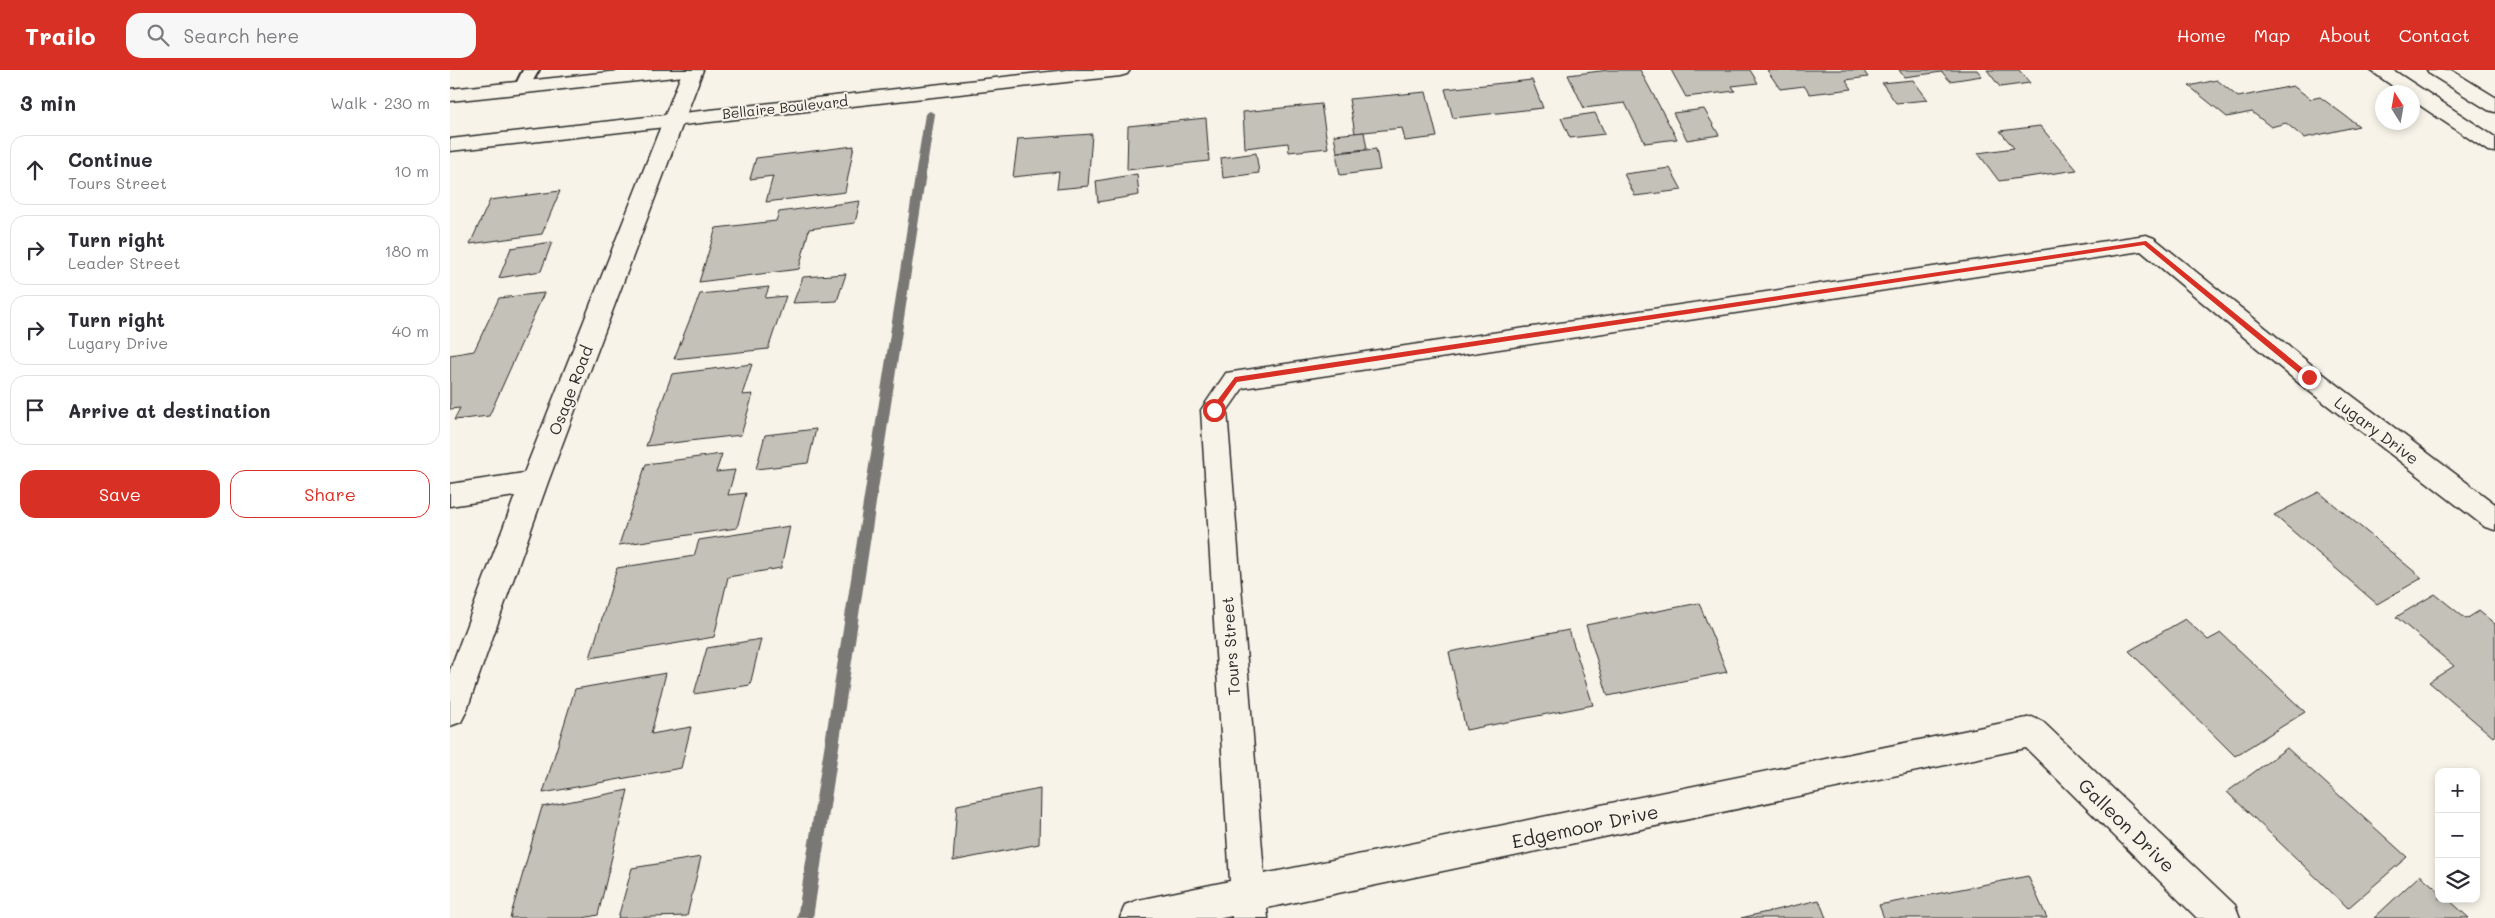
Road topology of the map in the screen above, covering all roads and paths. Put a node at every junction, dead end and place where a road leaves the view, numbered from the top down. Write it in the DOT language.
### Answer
graph roads {
  1 [pos="531,70"];
  2 [pos="684,70"];
  3 [pos="693,70"];
  4 [pos="1120,70"];
  5 [pos="2380,70"];
  6 [pos="2437,70"];
  7 [pos="522,88"];
  8 [pos="450,95"];
  9 [pos="2495,106"];
  10 [pos="674,120"];
  11 [pos="450,145"];
  12 [pos="2495,146"];
  13 [pos="1235,380"];
  14 [pos="534,482"];
  15 [pos="450,495"];
  16 [pos="2495,519"];
  17 [pos="450,712"];
  18 [pos="2032,732"];
  19 [pos="1249,907"];
  20 [pos="1138,918"];
  21 [pos="2222,918"];
  1 -- 7 [label="lane"];
  2 -- 7 [label="street"];
  3 -- 10 [label="street, Osage Road"];
  4 -- 10 [label="street, Bellaire Boulevard"];
  5 -- 12 [label="street"];
  6 -- 9 [label="street"];
  7 -- 8 [label="street"];
  10 -- 11 [label="street, Bellaire Boulevard"];
  10 -- 14 [label="street, Osage Road"];
  13 -- 16 [label="street, Lugary Drive"];
  13 -- 19 [label="street, Tours Street"];
  14 -- 15 [label="street"];
  14 -- 17 [label="street, Osage Road"];
  18 -- 19 [label="street, Edgemoor Drive"];
  18 -- 21 [label="street, Galleon Drive"];
  19 -- 20 [label="street, Edgemoor Drive"];
}
